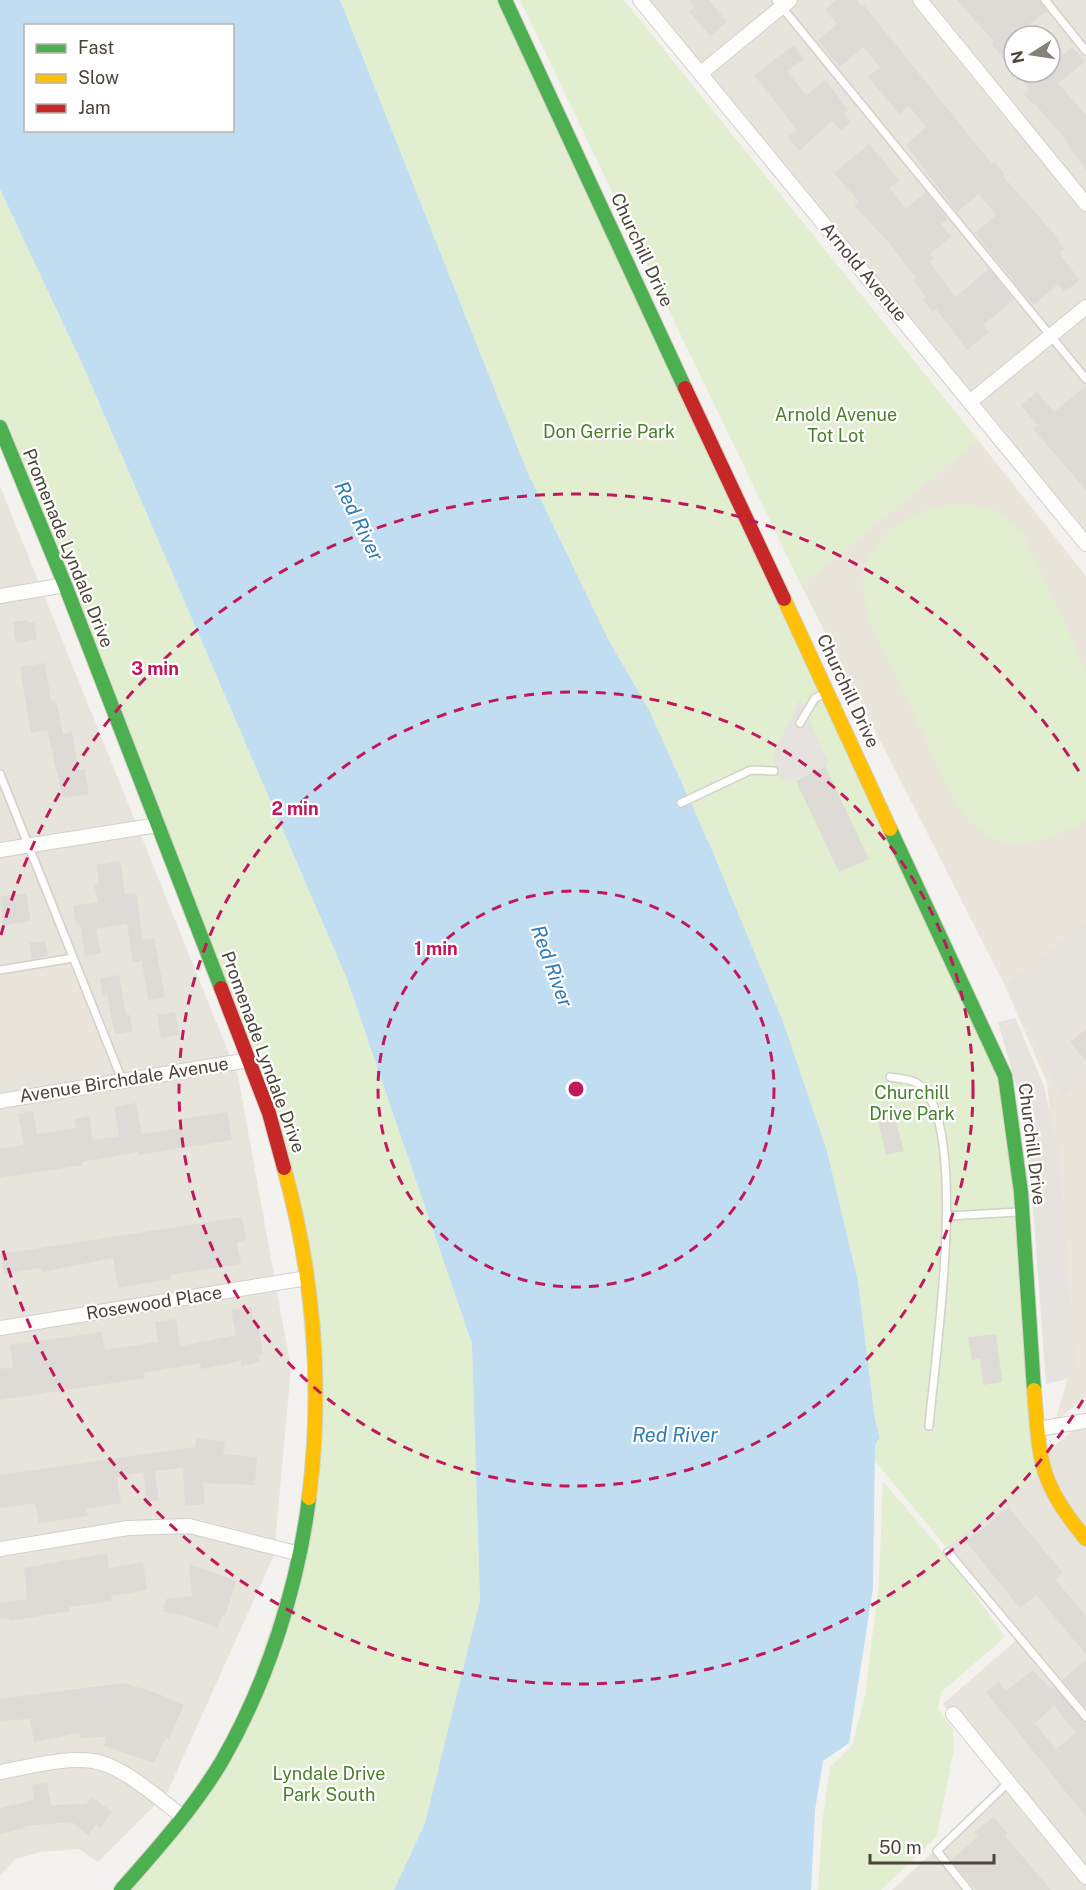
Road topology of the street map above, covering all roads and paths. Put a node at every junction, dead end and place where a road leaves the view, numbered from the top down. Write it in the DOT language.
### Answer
graph roads {
  1 [pos="506,0"];
  2 [pos="640,0"];
  3 [pos="920,0"];
  4 [pos="1045,0"];
  5 [pos="783,2"];
  6 [pos="1086,51"];
  7 [pos="701,73"];
  8 [pos="1086,204"];
  9 [pos="1086,307"];
  10 [pos="1051,336"];
  11 [pos="1086,379"];
  12 [pos="971,401"];
  13 [pos="0,427"];
  14 [pos="1086,544"];
  15 [pos="65,585"];
  16 [pos="0,596"];
  17 [pos="829,692"];
  18 [pos="800,723"];
  19 [pos="774,771"];
  20 [pos="0,774"];
  21 [pos="681,803"];
  22 [pos="158,825"];
  23 [pos="28,845"];
  24 [pos="0,850"];
  25 [pos="73,958"];
  26 [pos="0,970"];
  27 [pos="249,1060"];
  28 [pos="890,1077"];
  29 [pos="122,1080"];
  30 [pos="0,1101"];
  31 [pos="1022,1212"];
  32 [pos="948,1216"];
  33 [pos="307,1278"];
  34 [pos="0,1328"];
  35 [pos="1086,1421"];
  36 [pos="929,1426"];
  37 [pos="1038,1430"];
  38 [pos="1086,1539"];
  39 [pos="0,1549"];
  40 [pos="948,1552"];
  41 [pos="300,1554"];
  42 [pos="953,1714"];
  43 [pos="1086,1717"];
  44 [pos="0,1772"];
  45 [pos="1009,1782"];
  46 [pos="183,1817"];
  47 [pos="1086,1877"];
  48 [pos="121,1890"];
  49 [pos="968,1890"];
  1 -- 17 [label="street, Churchill Drive"];
  2 -- 7 [label="street, Arnold Avenue"];
  3 -- 8 [label="street"];
  4 -- 6 [label="lane"];
  5 -- 7 [label="street"];
  5 -- 10 [label="lane"];
  7 -- 12 [label="street, Arnold Avenue"];
  9 -- 10 [label="street"];
  10 -- 11 [label="lane"];
  10 -- 12 [label="street"];
  12 -- 14 [label="street, Arnold Avenue"];
  13 -- 15 [label="street, Promenade Lyndale Drive"];
  15 -- 16 [label="street"];
  15 -- 22 [label="street, Promenade Lyndale Drive"];
  17 -- 18 [label="lane"];
  17 -- 31 [label="street, Churchill Drive"];
  19 -- 21 [label="lane"];
  20 -- 23 [label="lane"];
  22 -- 23 [label="street"];
  22 -- 27 [label="street, Promenade Lyndale Drive"];
  23 -- 24 [label="street"];
  23 -- 25 [label="lane"];
  25 -- 26 [label="lane"];
  25 -- 29 [label="lane"];
  27 -- 29 [label="street, Avenue Birchdale Avenue"];
  27 -- 33 [label="street, Promenade Lyndale Drive"];
  28 -- 32 [label="lane"];
  29 -- 30 [label="street, Avenue Birchdale Avenue"];
  31 -- 32 [label="lane"];
  31 -- 37 [label="street, Churchill Drive"];
  32 -- 36 [label="lane"];
  33 -- 34 [label="street, Rosewood Place"];
  33 -- 41 [label="street, Promenade Lyndale Drive"];
  35 -- 37 [label="street"];
  37 -- 38 [label="street, Churchill Drive"];
  39 -- 41 [label="street"];
  40 -- 43 [label="lane"];
  41 -- 46 [label="street, Promenade Lyndale Drive"];
  42 -- 45 [label="street"];
  44 -- 46 [label="street"];
  45 -- 47 [label="street"];
  45 -- 49 [label="lane"];
  46 -- 48 [label="street, Promenade Lyndale Drive"];
}
